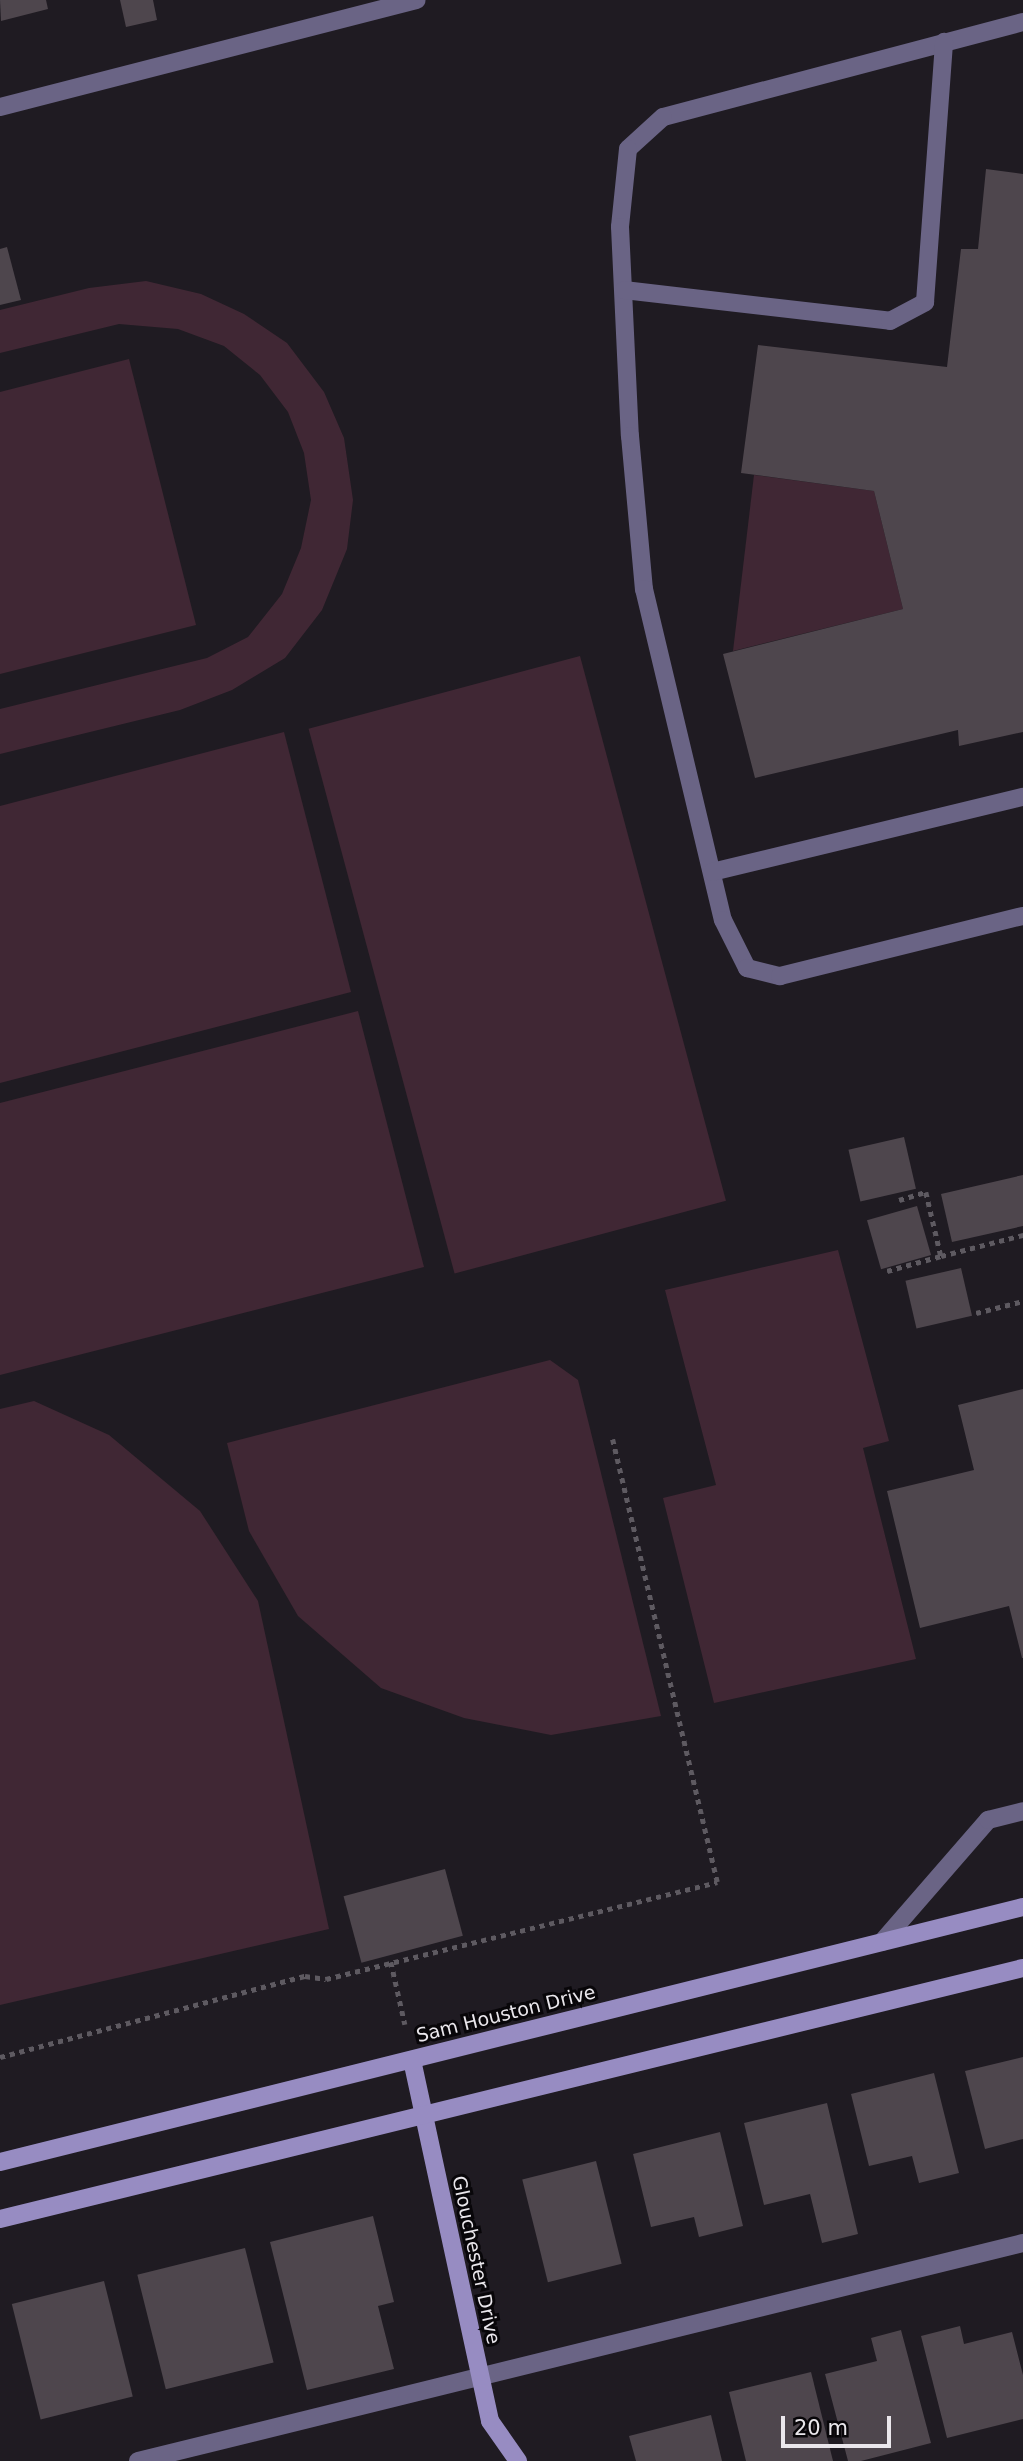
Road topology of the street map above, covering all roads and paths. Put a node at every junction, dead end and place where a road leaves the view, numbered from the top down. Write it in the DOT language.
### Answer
graph roads {
  1 [pos="416,0"];
  2 [pos="1023,22"];
  3 [pos="944,42"];
  4 [pos="0,107"];
  5 [pos="624,290"];
  6 [pos="1023,797"];
  7 [pos="712,872"];
  8 [pos="1023,916"];
  9 [pos="899,1200"];
  10 [pos="1023,1235"];
  11 [pos="941,1256"];
  12 [pos="887,1271"];
  13 [pos="1023,1301"];
  14 [pos="976,1313"];
  15 [pos="612,1439"];
  16 [pos="1023,1811"];
  17 [pos="1023,1907"];
  18 [pos="882,1942"];
  19 [pos="391,1962"];
  20 [pos="1023,1968"];
  21 [pos="405,2024"];
  22 [pos="0,2057"];
  23 [pos="412,2060"];
  24 [pos="424,2115"];
  25 [pos="0,2162"];
  26 [pos="0,2220"];
  27 [pos="1023,2243"];
  28 [pos="480,2378"];
  29 [pos="138,2461"];
  30 [pos="518,2461"];
  1 -- 4 [label="lane"];
  2 -- 3 [label="lane"];
  3 -- 5 [label="lane"];
  3 -- 5 [label="lane"];
  5 -- 7 [label="lane"];
  6 -- 7 [label="lane"];
  7 -- 8 [label="lane"];
  9 -- 11 [label="path"];
  10 -- 11 [label="path"];
  11 -- 12 [label="path"];
  13 -- 14 [label="path"];
  15 -- 19 [label="path"];
  16 -- 18 [label="lane"];
  17 -- 18 [label="street, Sam Houston Drive"];
  18 -- 23 [label="street, Sam Houston Drive"];
  19 -- 21 [label="path"];
  19 -- 22 [label="path"];
  20 -- 24 [label="street"];
  23 -- 24 [label="street, Glouchester Drive"];
  23 -- 25 [label="street, Sam Houston Drive"];
  24 -- 26 [label="street"];
  24 -- 28 [label="street, Glouchester Drive"];
  27 -- 28 [label="lane"];
  28 -- 29 [label="lane"];
  28 -- 30 [label="street, Glouchester Drive"];
}
